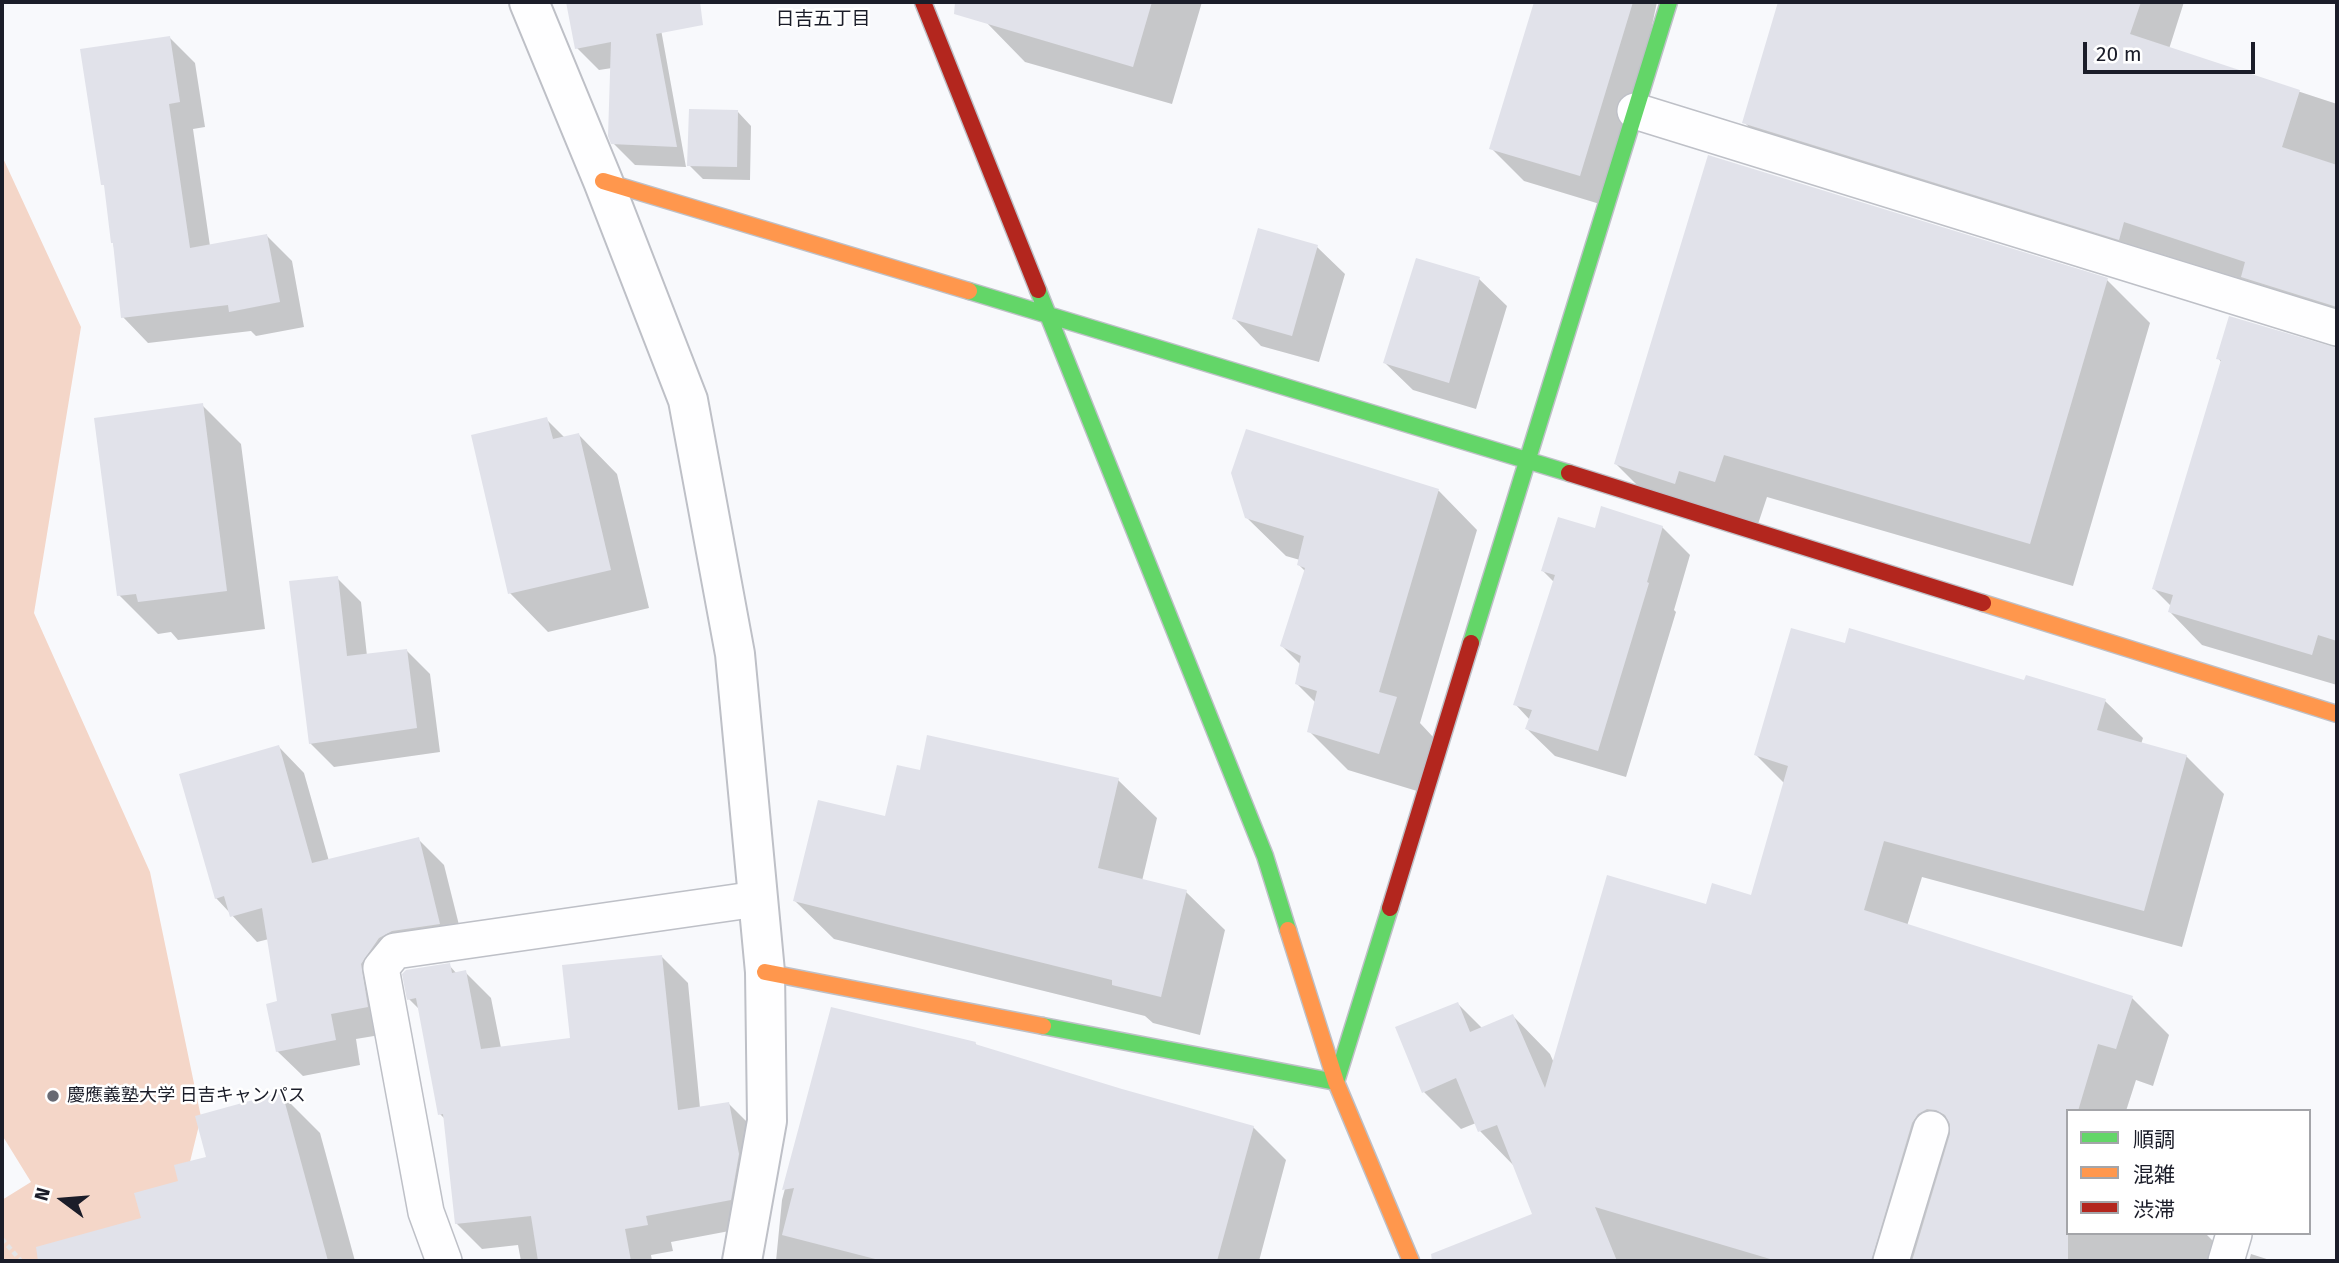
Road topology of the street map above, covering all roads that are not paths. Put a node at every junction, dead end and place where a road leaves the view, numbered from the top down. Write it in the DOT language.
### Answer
graph roads {
  1 [pos="529,2"];
  2 [pos="923,2"];
  3 [pos="1669,2"];
  4 [pos="1635,111"];
  5 [pos="603,181"];
  6 [pos="1048,317"];
  7 [pos="2337,328"];
  8 [pos="1527,460"];
  9 [pos="2337,713"];
  10 [pos="757,899"];
  11 [pos="765,972"];
  12 [pos="1336,1082"];
  13 [pos="1931,1129"];
  14 [pos="2234,1235"];
  15 [pos="444,1261"];
  16 [pos="742,1261"];
  17 [pos="1411,1261"];
  18 [pos="1891,1261"];
  19 [pos="2226,1261"];
  1 -- 5 [label="street"];
  2 -- 6 [label="street"];
  3 -- 4 [label="street"];
  4 -- 7 [label="lane"];
  4 -- 8 [label="street"];
  5 -- 6 [label="street"];
  5 -- 10 [label="street"];
  6 -- 8 [label="street"];
  6 -- 12 [label="street"];
  8 -- 9 [label="street"];
  8 -- 12 [label="street"];
  10 -- 11 [label="street"];
  10 -- 15 [label="lane"];
  11 -- 12 [label="street"];
  11 -- 16 [label="street"];
  12 -- 17 [label="street"];
  13 -- 18 [label="lane"];
  14 -- 19 [label="lane"];
}
